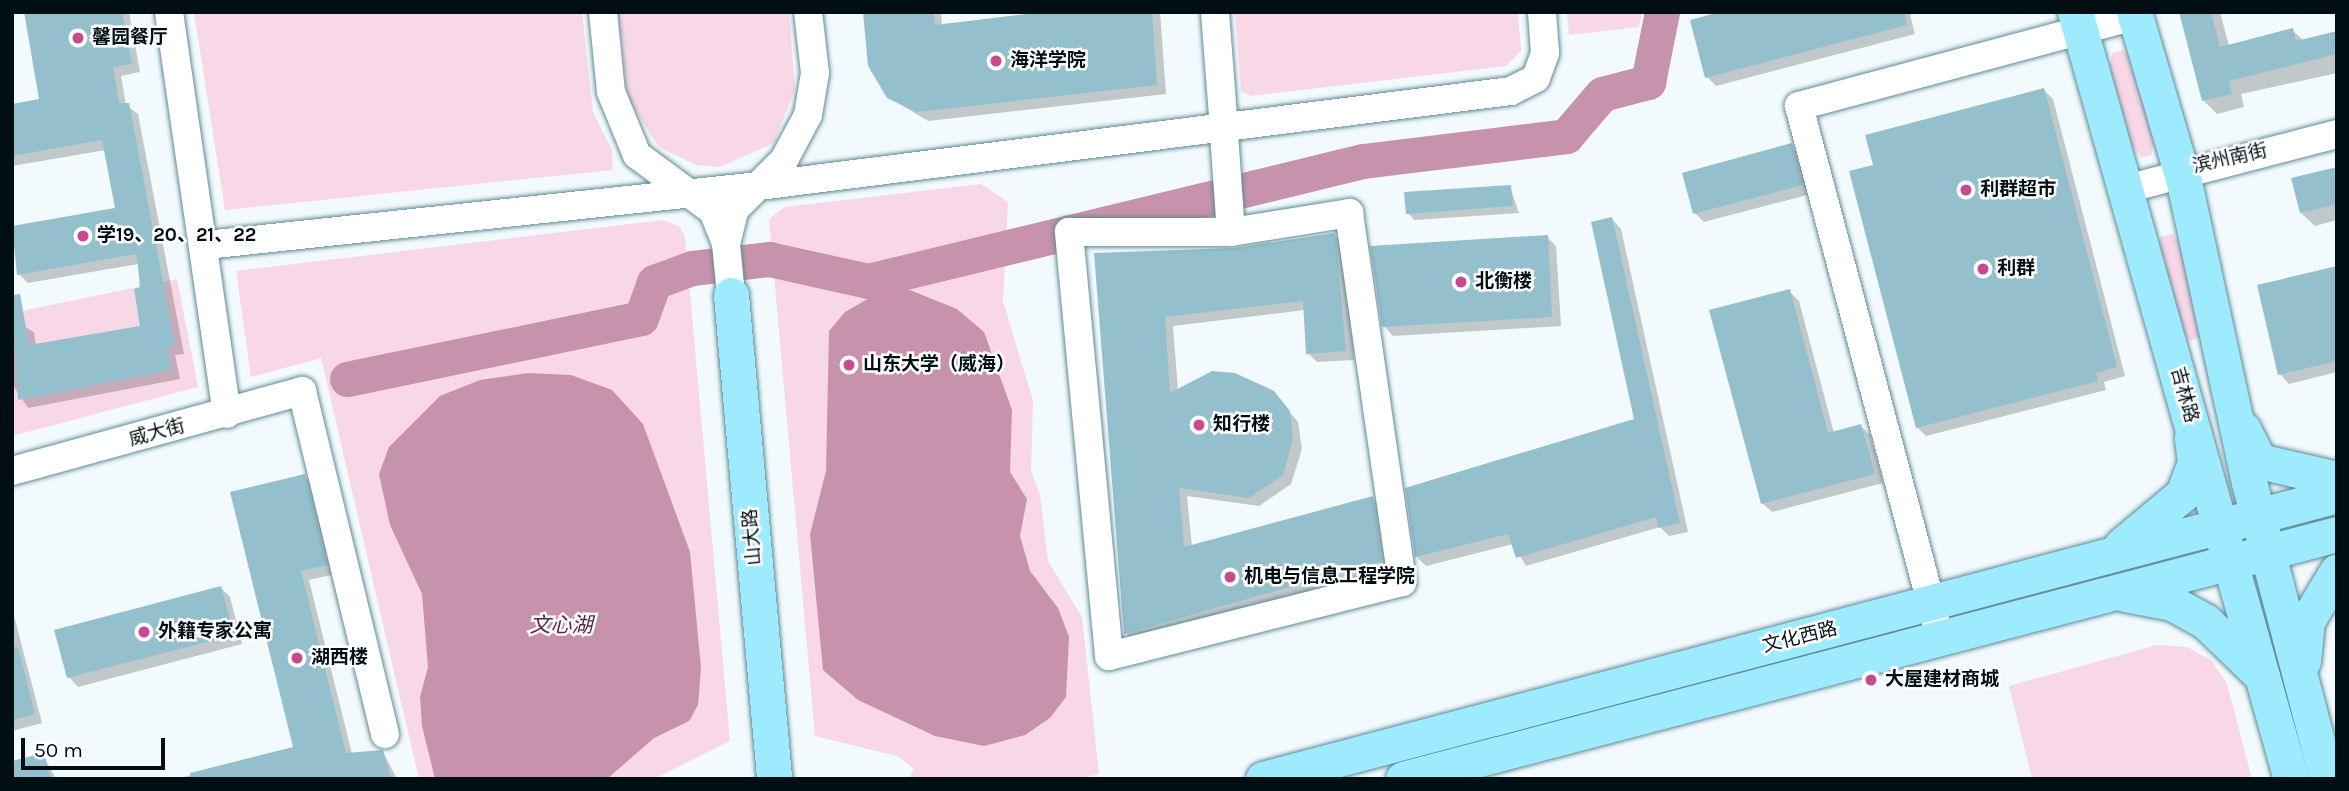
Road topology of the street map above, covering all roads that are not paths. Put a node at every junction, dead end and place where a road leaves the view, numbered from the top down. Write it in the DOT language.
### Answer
graph roads {
  1 [pos="169,12"];
  2 [pos="603,12"];
  3 [pos="808,12"];
  4 [pos="1215,12"];
  5 [pos="1542,12"];
  6 [pos="2135,14"];
  7 [pos="2078,23"];
  8 [pos="1224,123"];
  9 [pos="2337,134"];
  10 [pos="784,160"];
  11 [pos="2180,170"];
  12 [pos="657,174"];
  13 [pos="759,186"];
  14 [pos="2126,188"];
  15 [pos="723,189"];
  16 [pos="691,193"];
  17 [pos="1231,232"];
  18 [pos="206,244"];
  19 [pos="726,244"];
  20 [pos="731,295"];
  21 [pos="2235,413"];
  22 [pos="227,414"];
  23 [pos="2190,420"];
  24 [pos="2337,461"];
  25 [pos="12,471"];
  26 [pos="2294,472"];
  27 [pos="2337,479"];
  28 [pos="2337,495"];
  29 [pos="2258,515"];
  30 [pos="2223,524"];
  31 [pos="2337,534"];
  32 [pos="2268,552"];
  33 [pos="2108,556"];
  34 [pos="2233,561"];
  35 [pos="2336,573"];
  36 [pos="2115,592"];
  37 [pos="1932,604"];
  38 [pos="1939,639"];
  39 [pos="2301,678"];
  40 [pos="2264,680"];
  41 [pos="385,734"];
  42 [pos="774,779"];
  43 [pos="1263,779"];
  44 [pos="1403,779"];
  45 [pos="2291,779"];
  46 [pos="2327,779"];
  1 -- 18 [label="street"];
  2 -- 12 [label="street"];
  3 -- 10 [label="street"];
  4 -- 8 [label="street"];
  5 -- 8 [label="street"];
  6 -- 7 [label="street"];
  6 -- 11 [label="main road"];
  7 -- 14 [label="main road, 吉林路"];
  7 -- 37 [label="street"];
  8 -- 13 [label="street"];
  8 -- 17 [label="street"];
  9 -- 11 [label="street, 滨州南街"];
  10 -- 13 [label="street"];
  10 -- 15 [label="street"];
  11 -- 14 [label="street, 滨州南街"];
  11 -- 21 [label="main road"];
  12 -- 15 [label="street"];
  12 -- 16 [label="street"];
  13 -- 15 [label="street"];
  13 -- 19 [label="street"];
  14 -- 23 [label="main road, 吉林路"];
  15 -- 16 [label="street"];
  16 -- 18 [label="street"];
  16 -- 19 [label="street"];
  17 -- 17 [label="street"];
  18 -- 22 [label="street"];
  19 -- 20 [label="street"];
  20 -- 42 [label="main road, 山大路"];
  21 -- 26 [label="main road"];
  21 -- 29 [label="main road"];
  22 -- 25 [label="street, 威大街"];
  22 -- 41 [label="street, 威大街"];
  23 -- 30 [label="main road, 吉林路"];
  23 -- 33 [label="main road"];
  24 -- 26 [label="street"];
  26 -- 27 [label="main road"];
  28 -- 29 [label="main road, 文化西路"];
  29 -- 30 [label="main road, 文化西路"];
  29 -- 32 [label="main road"];
  30 -- 33 [label="main road, 文化西路"];
  30 -- 34 [label="main road, 吉林路"];
  31 -- 32 [label="main road, 文化西路"];
  32 -- 34 [label="main road, 文化西路"];
  32 -- 39 [label="main road"];
  33 -- 37 [label="main road, 文化西路"];
  34 -- 36 [label="main road, 文化西路"];
  34 -- 40 [label="main road, 吉林路"];
  35 -- 39 [label="main road"];
  36 -- 38 [label="main road, 文化西路"];
  36 -- 40 [label="main road"];
  37 -- 38 [label="street"];
  37 -- 43 [label="main road, 文化西路"];
  38 -- 44 [label="main road, 文化西路"];
  39 -- 46 [label="main road"];
  40 -- 45 [label="main road, 吉林路"];
}
